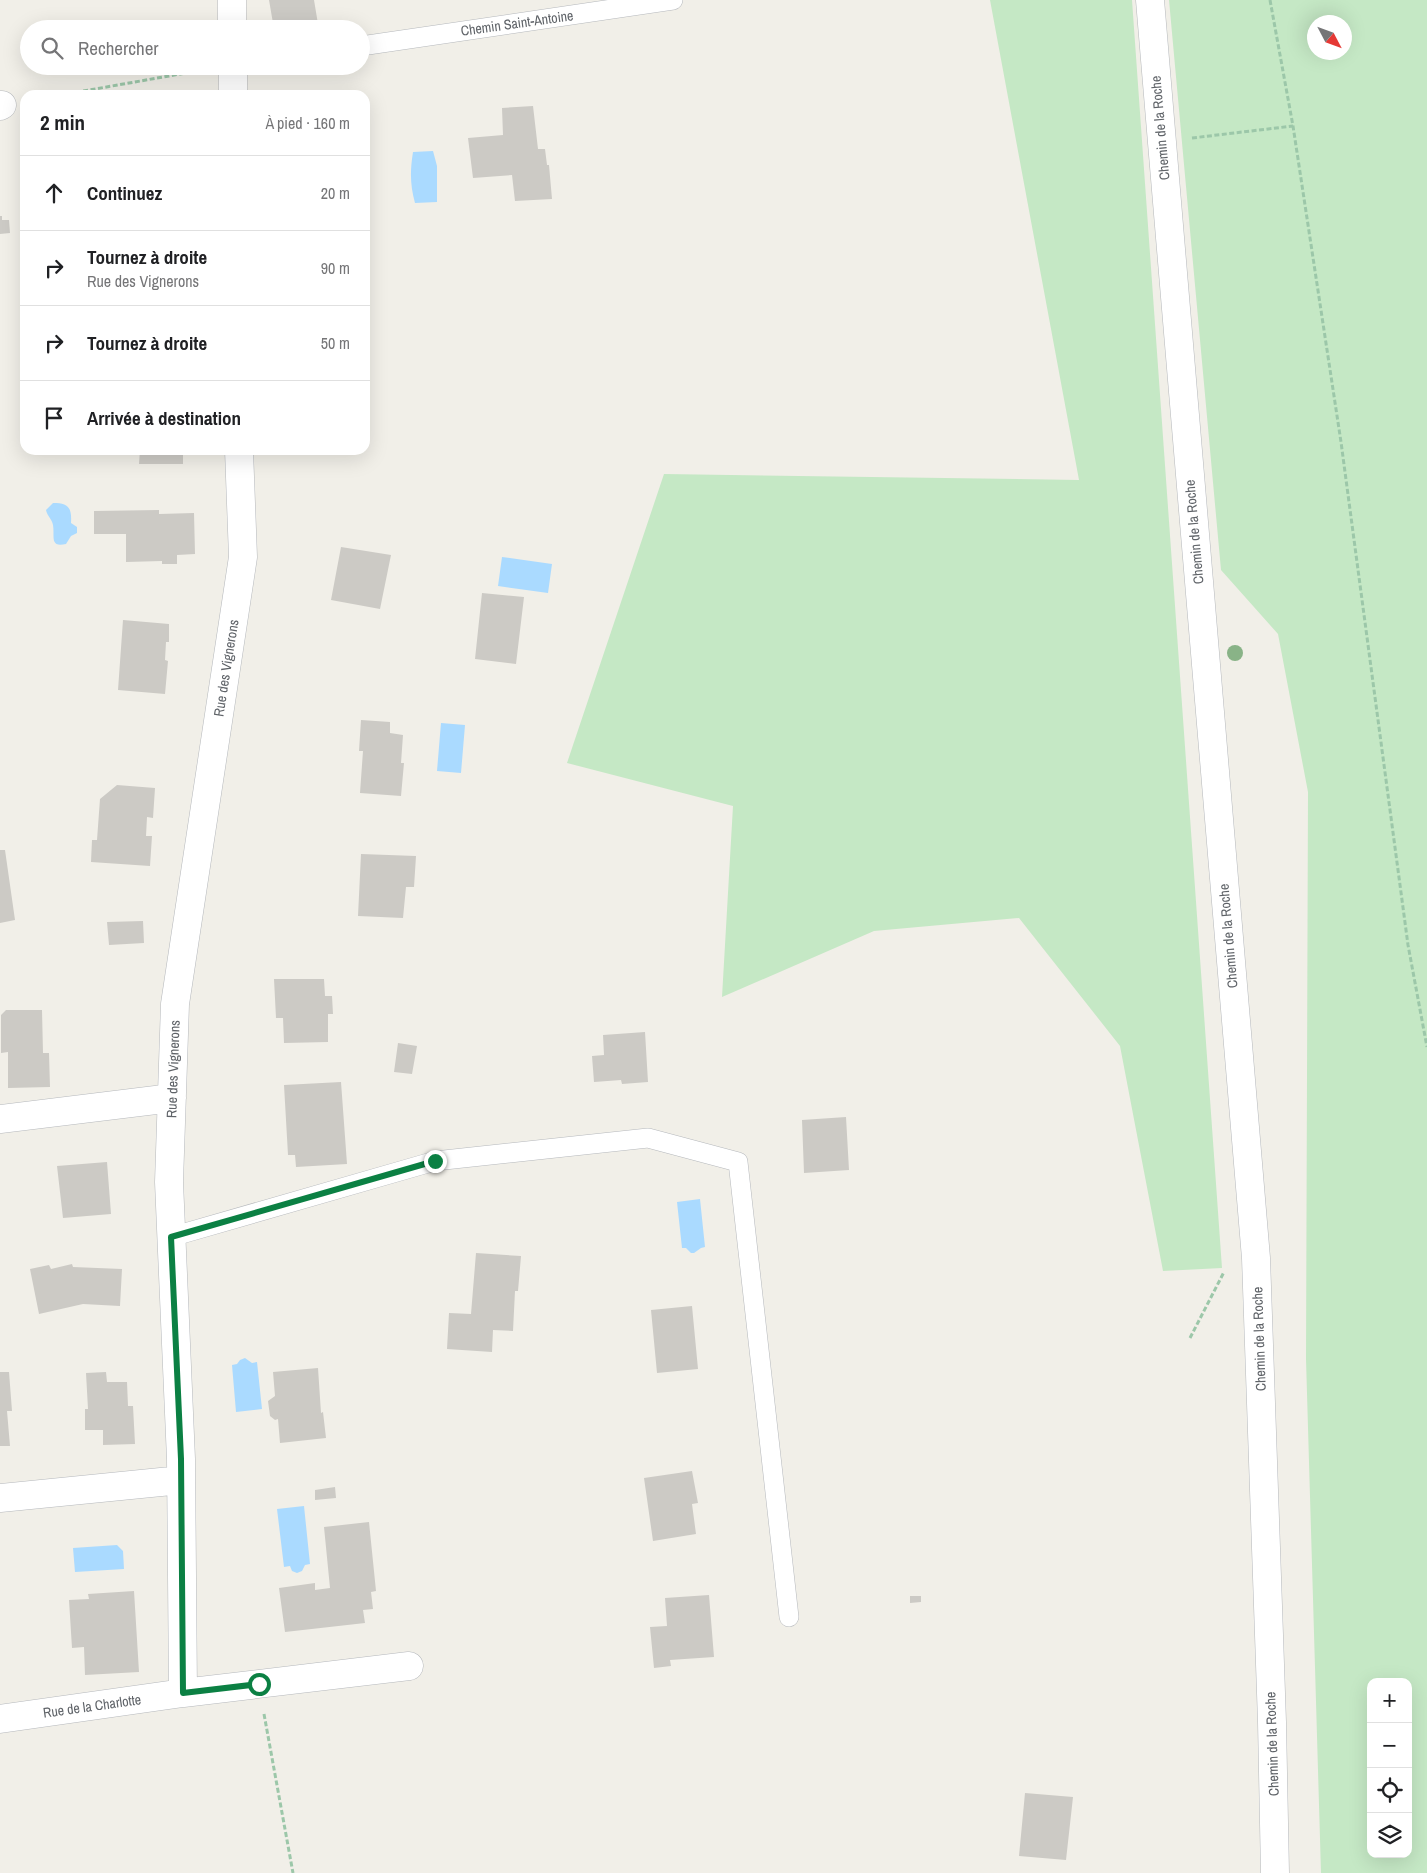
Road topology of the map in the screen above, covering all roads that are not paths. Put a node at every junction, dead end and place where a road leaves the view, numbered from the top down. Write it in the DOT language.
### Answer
graph roads {
  1 [pos="232,0"];
  2 [pos="673,0"];
  3 [pos="1150,0"];
  4 [pos="232,20"];
  5 [pos="370,45"];
  6 [pos="223,75"];
  7 [pos="231,90"];
  8 [pos="239,455"];
  9 [pos="172,1098"];
  10 [pos="0,1119"];
  11 [pos="171,1237"];
  12 [pos="181,1480"];
  13 [pos="0,1498"];
  14 [pos="789,1617"];
  15 [pos="409,1666"];
  16 [pos="183,1693"];
  17 [pos="0,1719"];
  18 [pos="1275,1873"];
  1 -- 4 [label="street"];
  2 -- 5 [label="lane, Chemin Saint-Antoine"];
  3 -- 18 [label="street, Chemin de la Roche"];
  6 -- 7 [label="street"];
  8 -- 9 [label="street, Rue des Vignerons"];
  9 -- 10 [label="street"];
  9 -- 11 [label="street, Rue des Vignerons"];
  11 -- 12 [label="street, Rue des Vignerons"];
  11 -- 14 [label="lane"];
  12 -- 13 [label="street"];
  12 -- 16 [label="street, Rue des Vignerons"];
  15 -- 16 [label="street, Rue de la Charlotte"];
  16 -- 17 [label="street, Rue de la Charlotte"];
}
